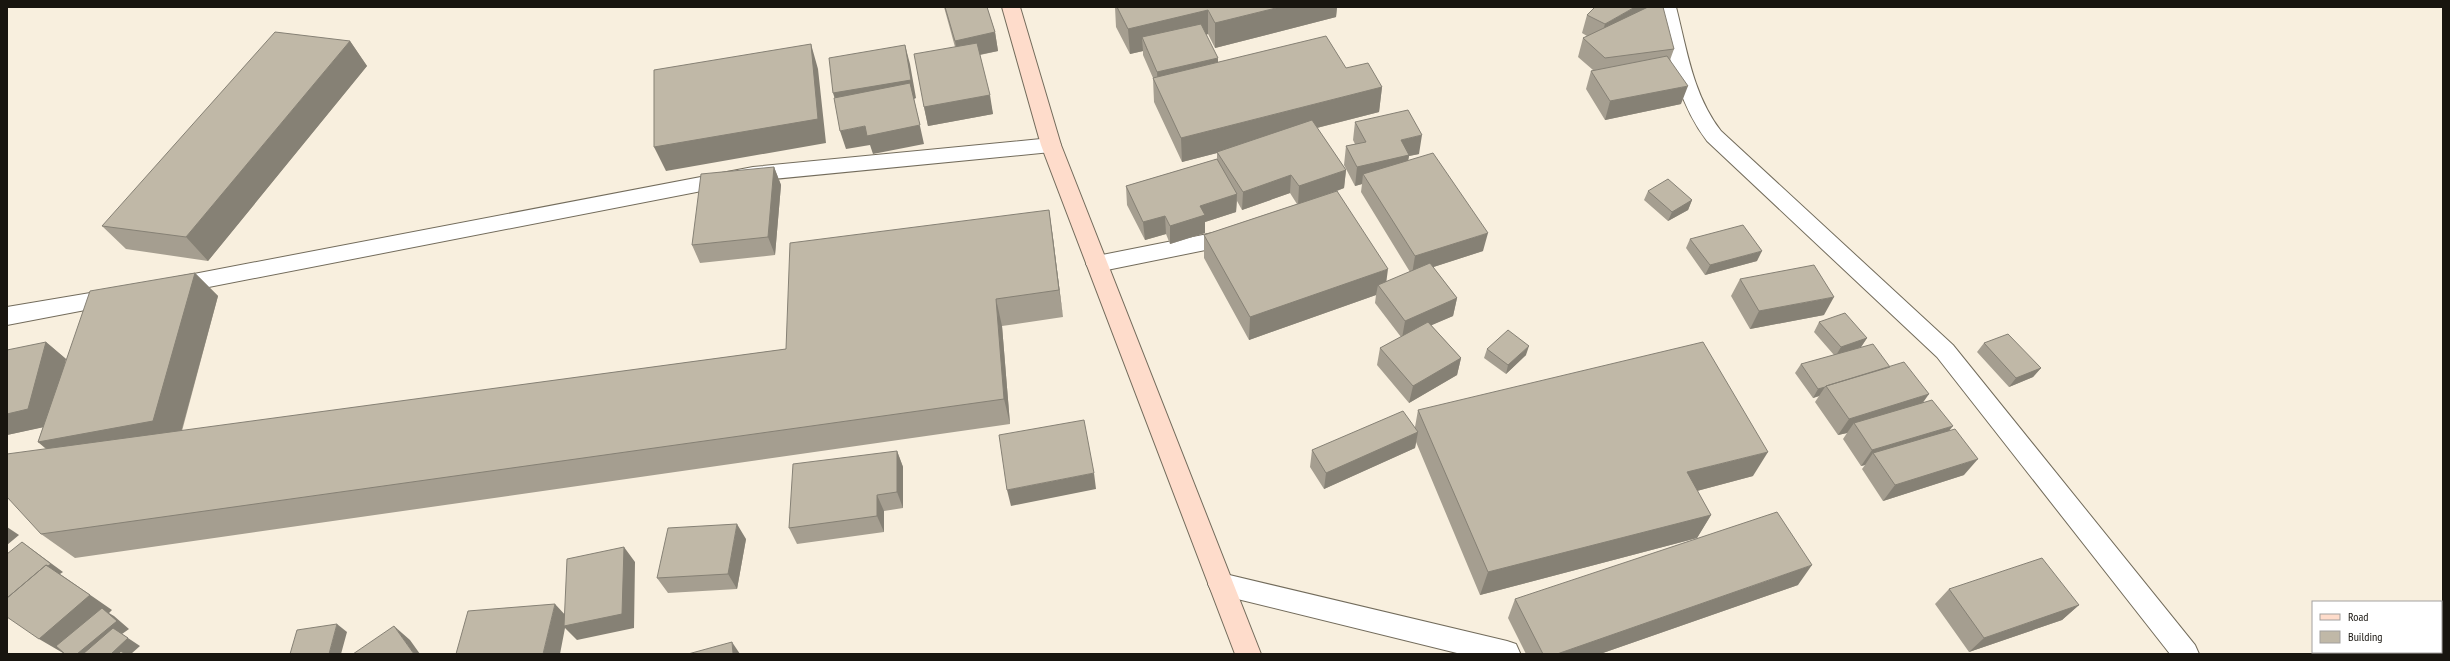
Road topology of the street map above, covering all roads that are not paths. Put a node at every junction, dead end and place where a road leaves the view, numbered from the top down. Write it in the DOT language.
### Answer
graph roads {
  1 [pos="1011,7"];
  2 [pos="1666,7"];
  3 [pos="1051,145"];
  4 [pos="1252,233"];
  5 [pos="1097,264"];
  6 [pos="7,316"];
  7 [pos="1221,584"];
  8 [pos="1507,653"];
  9 [pos="1248,654"];
  10 [pos="2186,654"];
  1 -- 3 [label="street"];
  2 -- 10 [label="lane"];
  3 -- 5 [label="street"];
  3 -- 6 [label="lane"];
  4 -- 5 [label="lane"];
  5 -- 7 [label="street"];
  7 -- 8 [label="lane"];
  7 -- 9 [label="street"];
}
